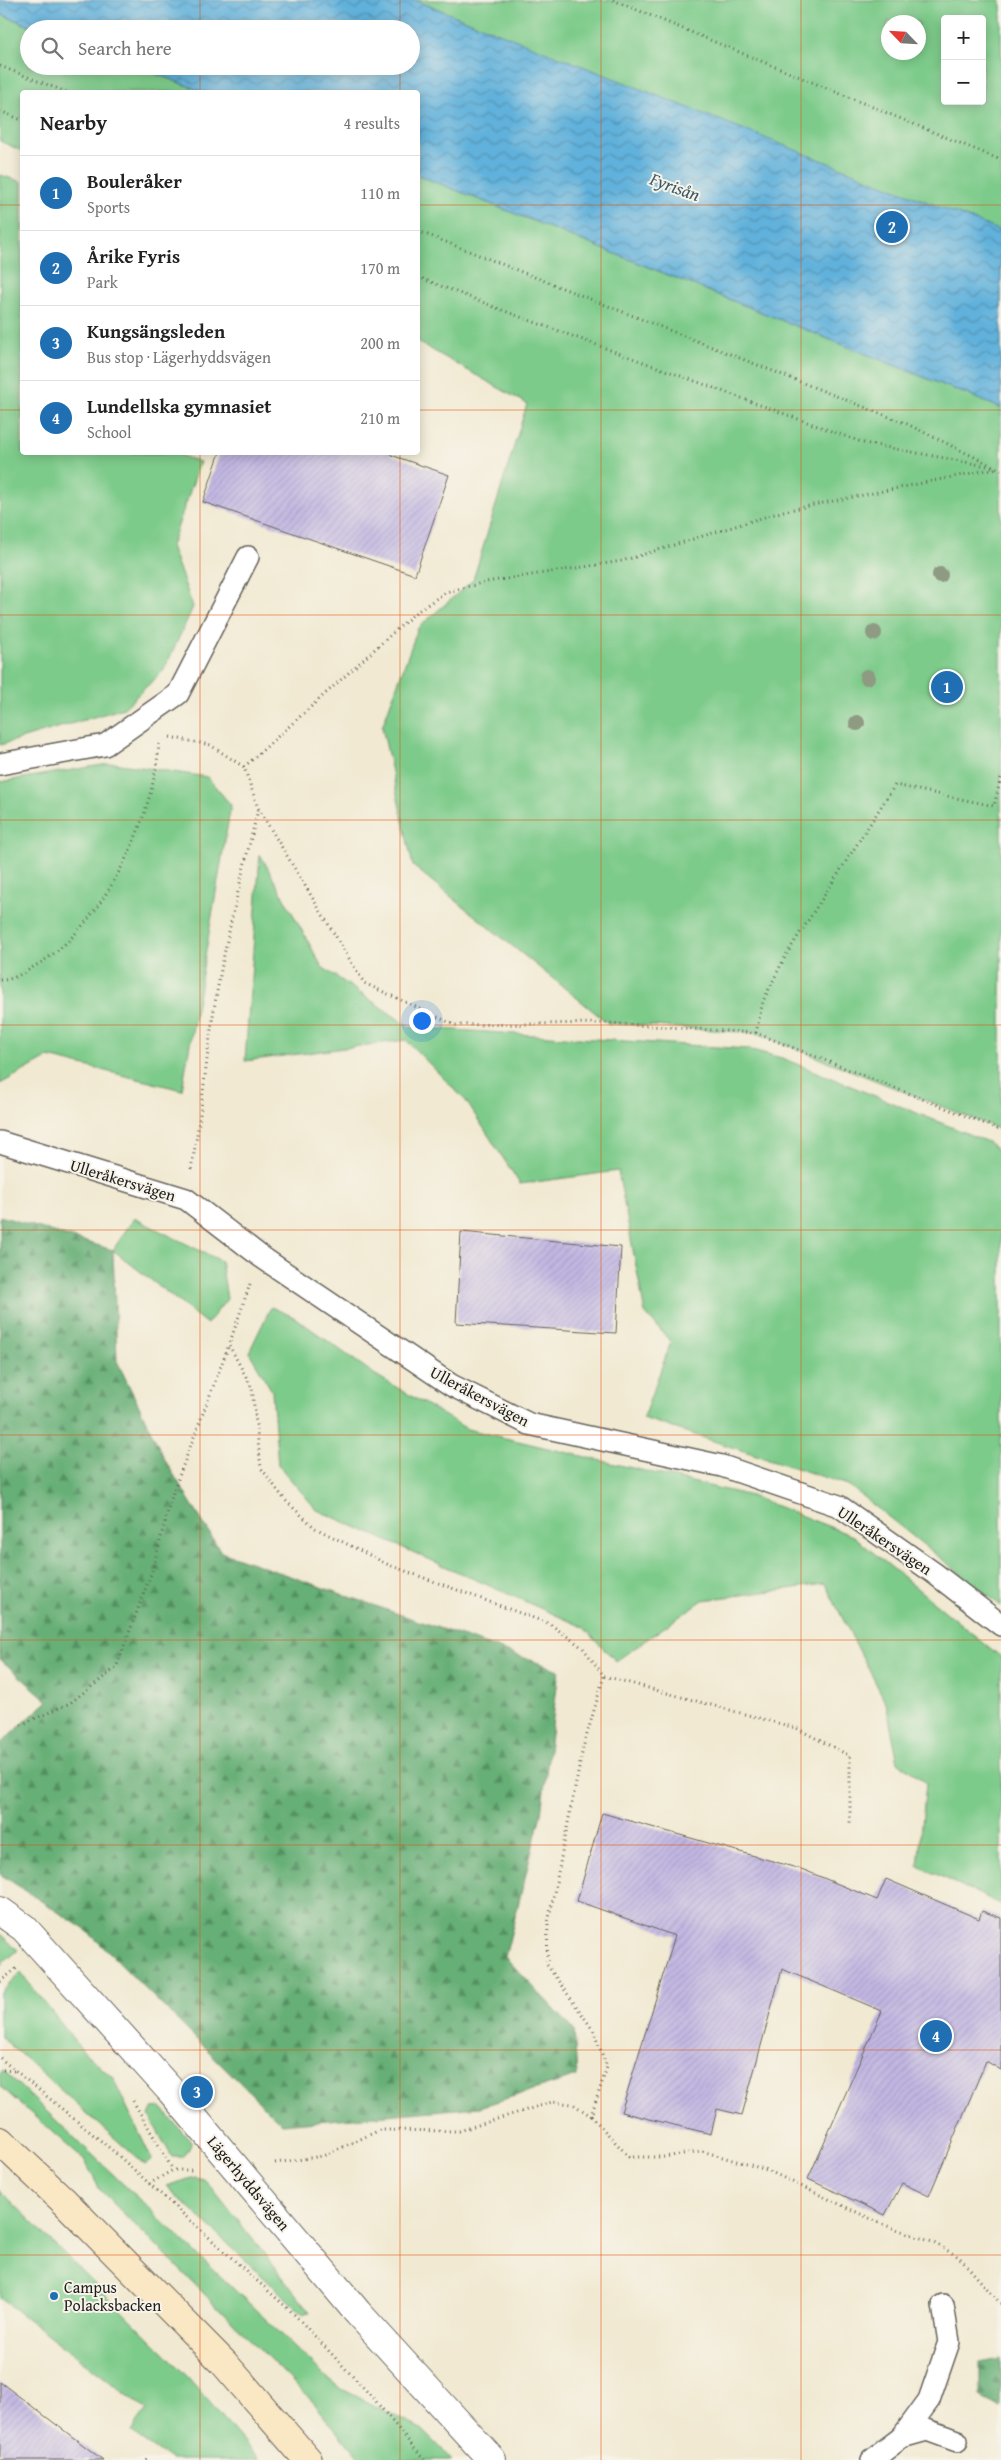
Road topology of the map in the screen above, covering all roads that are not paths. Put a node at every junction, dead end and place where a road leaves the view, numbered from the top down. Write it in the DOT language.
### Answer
graph roads {
  1 [pos="248,556"];
  2 [pos="0,764"];
  3 [pos="0,1142"];
  4 [pos="1001,1625"];
  5 [pos="0,1911"];
  6 [pos="0,2142"];
  7 [pos="943,2305"];
  8 [pos="902,2437"];
  9 [pos="957,2441"];
  10 [pos="308,2460"];
  11 [pos="492,2460"];
  12 [pos="872,2460"];
  1 -- 2 [label="lane"];
  3 -- 4 [label="lane, Ulleråkersvägen"];
  5 -- 11 [label="street, Lägerhyddsvägen"];
  6 -- 10 [label="main road"];
  7 -- 8 [label="lane"];
  8 -- 9 [label="lane"];
  8 -- 12 [label="lane"];
}
